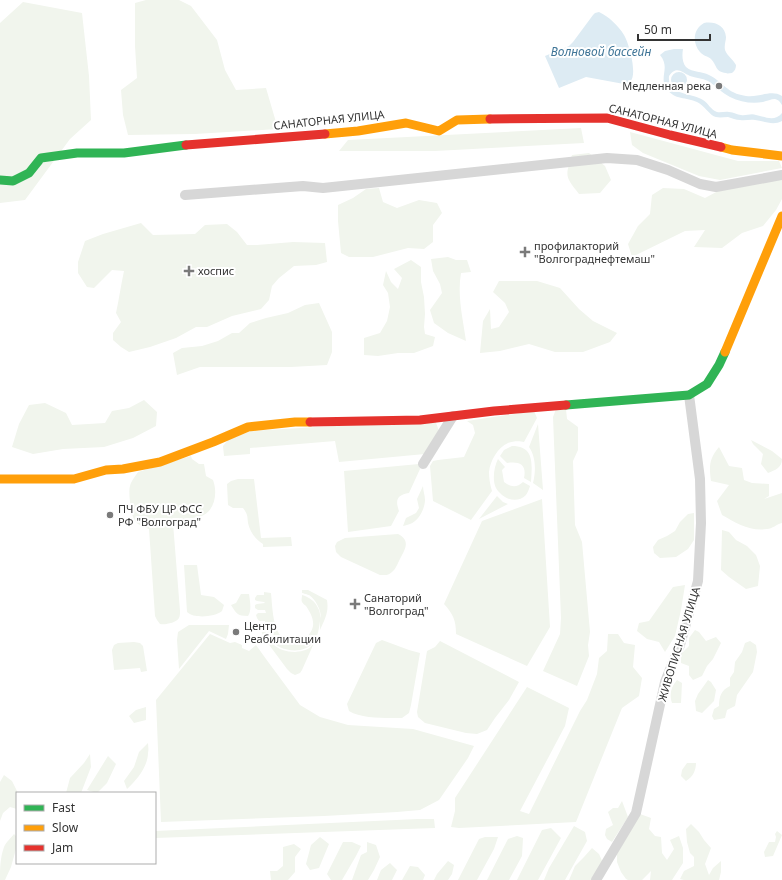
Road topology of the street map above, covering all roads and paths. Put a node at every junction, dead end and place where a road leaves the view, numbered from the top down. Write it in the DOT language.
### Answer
graph roads {
  1 [pos="782,156"];
  2 [pos="782,175"];
  3 [pos="0,180"];
  4 [pos="185,195"];
  5 [pos="782,216"];
  6 [pos="689,395"];
  7 [pos="453,416"];
  8 [pos="423,464"];
  9 [pos="0,480"];
  10 [pos="596,880"];
  1 -- 3 [label="street, САНАТОРНАЯ УЛИЦА"];
  2 -- 4 [label="street"];
  5 -- 6 [label="street"];
  6 -- 7 [label="street"];
  6 -- 10 [label="street, ЖИВОПИСНАЯ УЛИЦА"];
  7 -- 8 [label="street"];
  7 -- 9 [label="street"];
}
